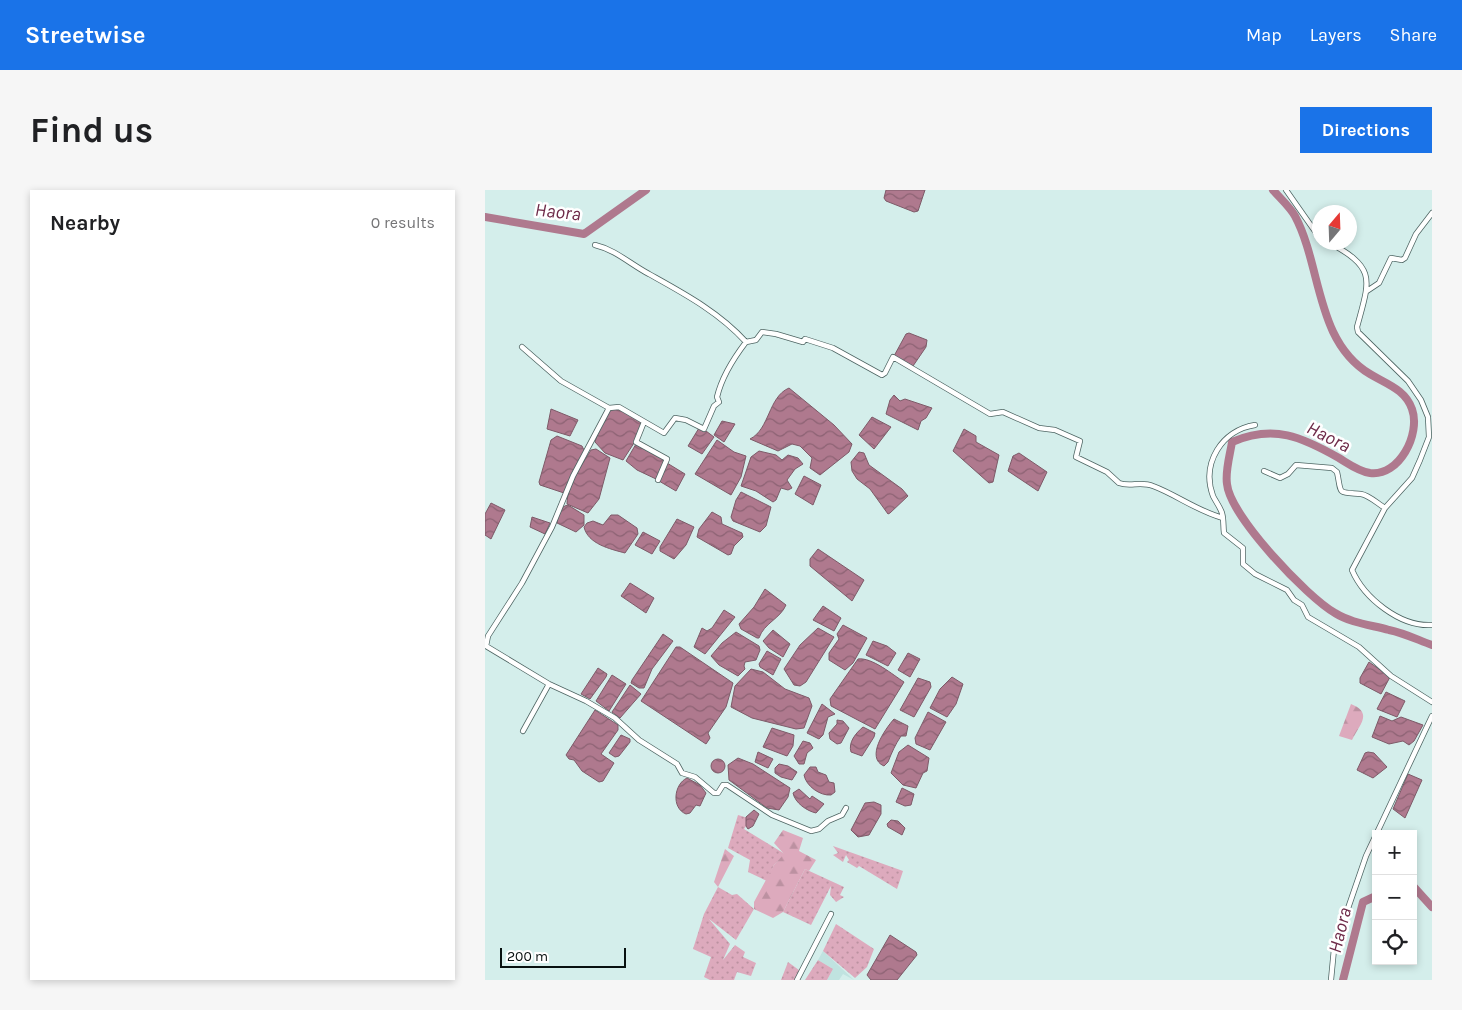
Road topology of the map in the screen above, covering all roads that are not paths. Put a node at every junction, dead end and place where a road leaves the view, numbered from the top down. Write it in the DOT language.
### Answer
graph roads {
  1 [pos="1286,190"];
  2 [pos="1432,213"];
  3 [pos="1312,227"];
  4 [pos="595,245"];
  5 [pos="1343,250"];
  6 [pos="1367,291"];
  7 [pos="746,342"];
  8 [pos="522,347"];
  9 [pos="609,408"];
  10 [pos="644,422"];
  11 [pos="1255,425"];
  12 [pos="1264,471"];
  13 [pos="658,480"];
  14 [pos="1385,508"];
  15 [pos="1223,518"];
  16 [pos="1432,625"];
  17 [pos="549,684"];
  18 [pos="1432,702"];
  19 [pos="1432,716"];
  20 [pos="523,731"];
  21 [pos="846,808"];
  22 [pos="831,914"];
  23 [pos="797,980"];
  24 [pos="1331,980"];
  1 -- 3 [label="street"];
  2 -- 6 [label="street"];
  4 -- 7 [label="street"];
  5 -- 6 [label="street"];
  6 -- 14 [label="street"];
  7 -- 10 [label="street"];
  7 -- 15 [label="street"];
  8 -- 9 [label="street"];
  9 -- 10 [label="street"];
  9 -- 17 [label="street"];
  10 -- 13 [label="street"];
  11 -- 15 [label="street"];
  12 -- 14 [label="street"];
  14 -- 16 [label="street"];
  15 -- 18 [label="street"];
  17 -- 20 [label="street"];
  17 -- 21 [label="street"];
  19 -- 24 [label="street"];
  22 -- 23 [label="street"];
}
